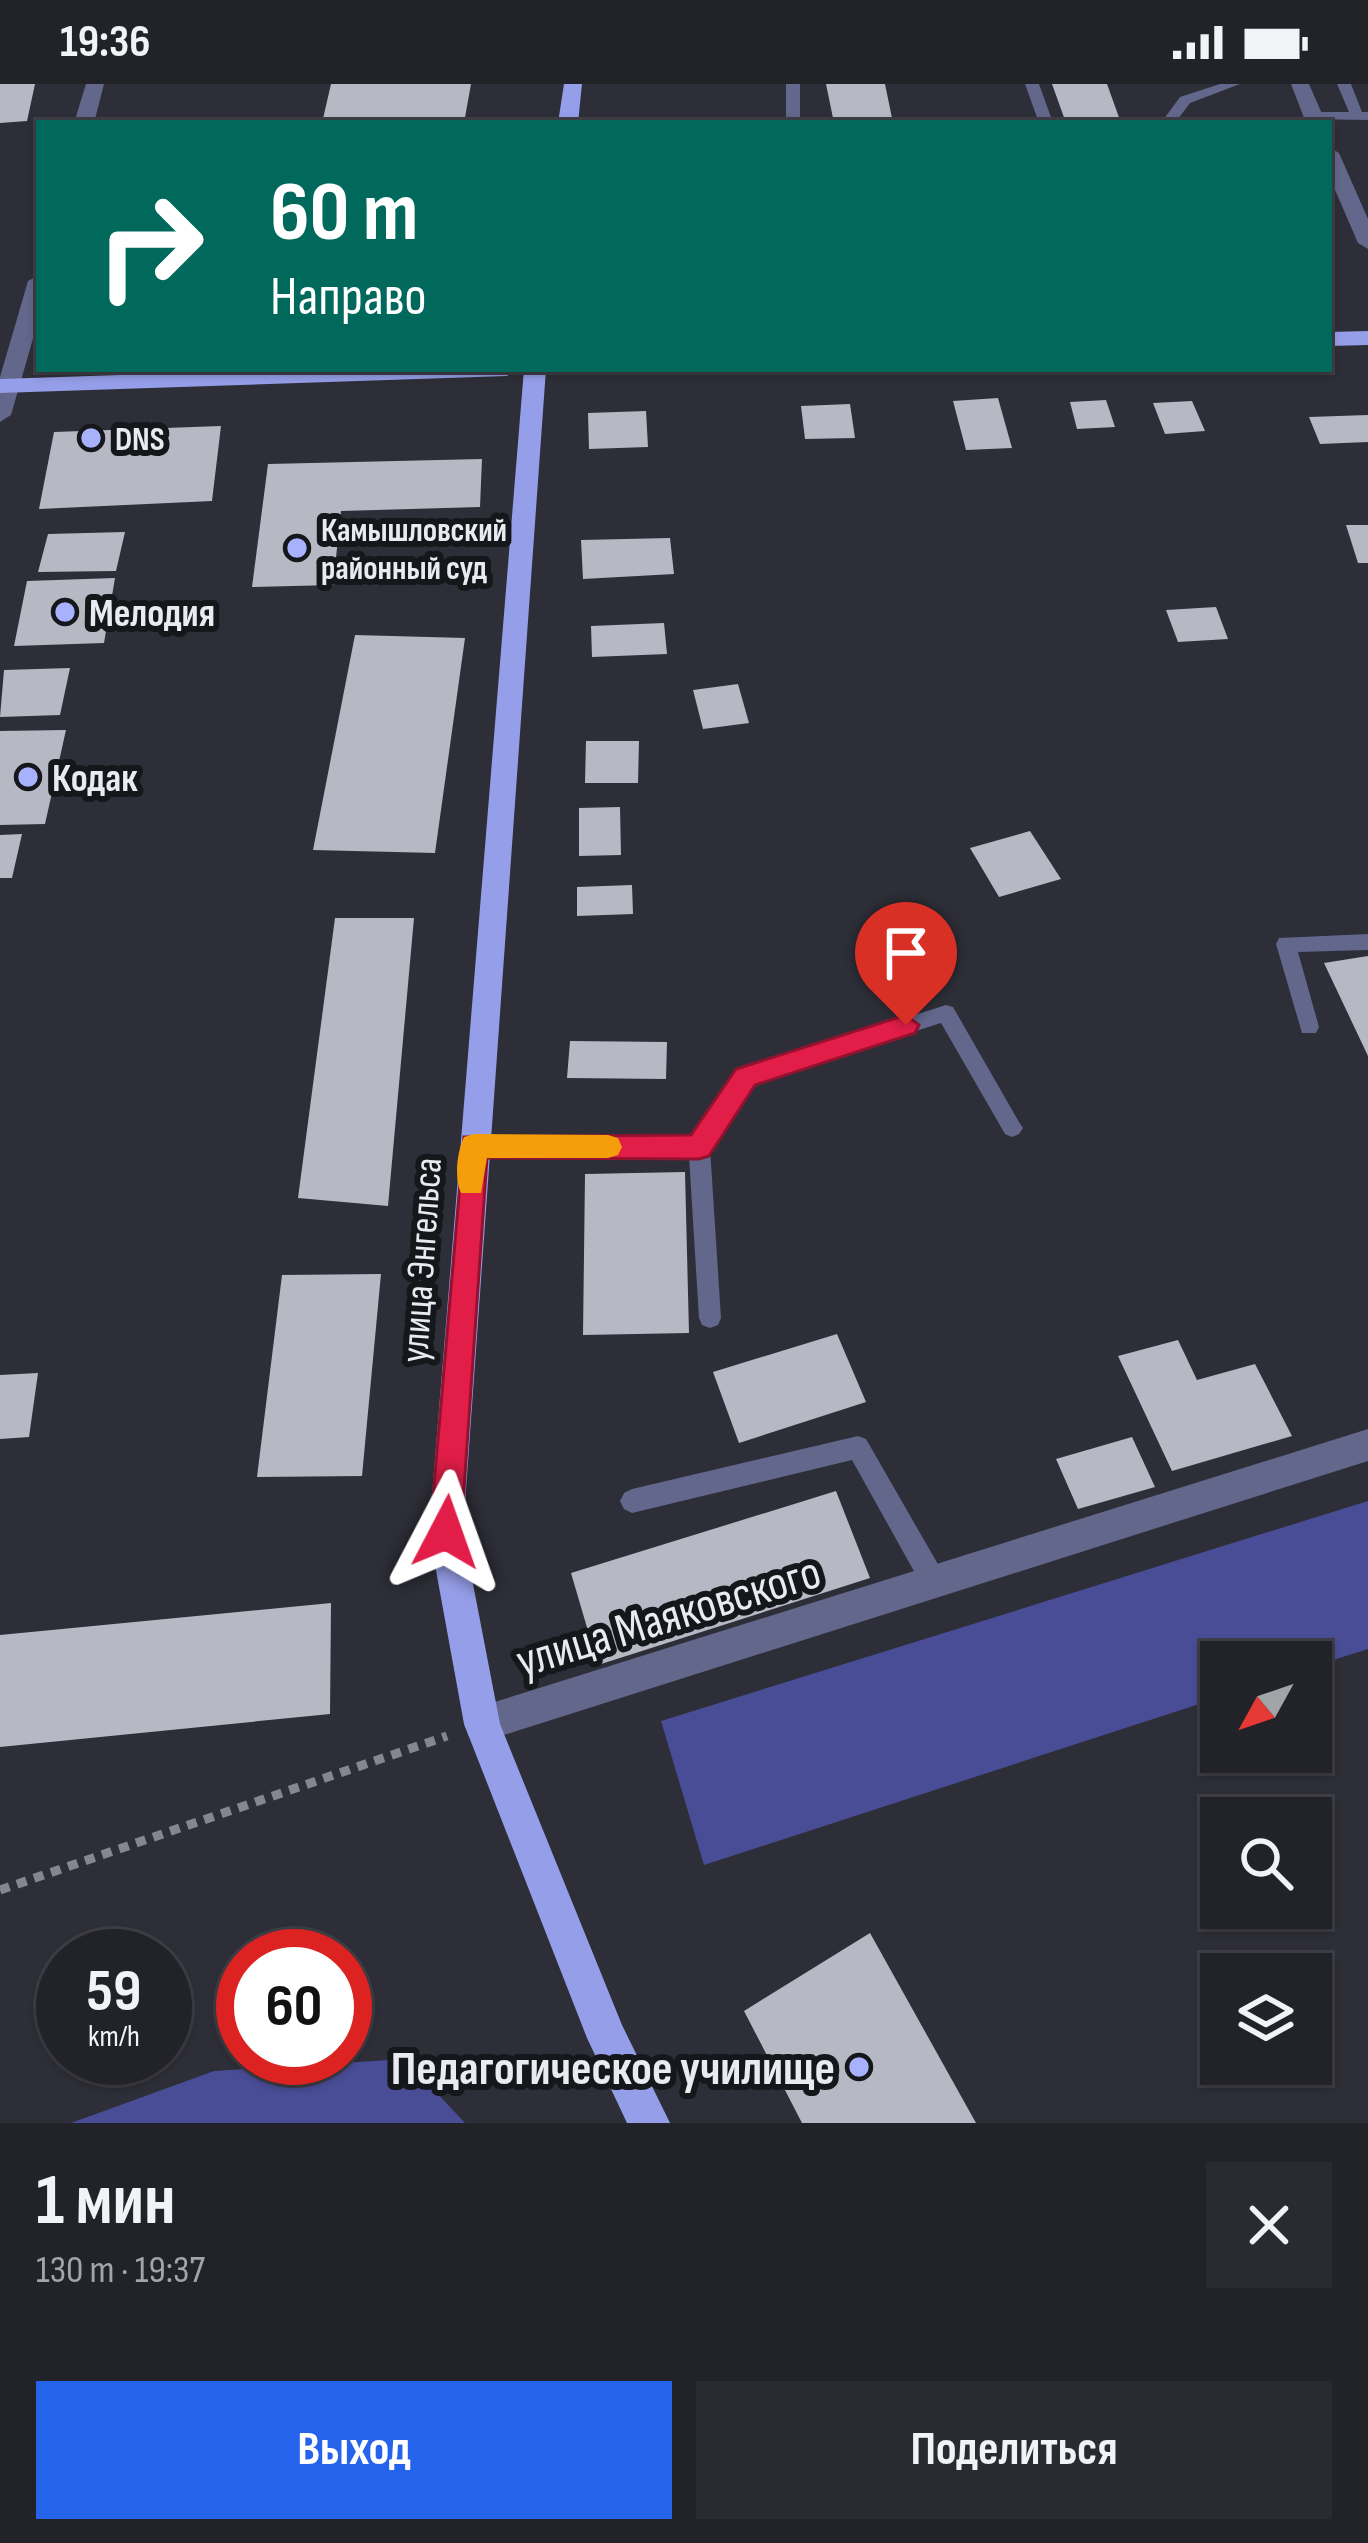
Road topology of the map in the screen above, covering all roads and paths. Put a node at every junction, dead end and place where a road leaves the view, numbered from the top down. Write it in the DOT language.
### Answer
graph roads {
  1 [pos="95,84"];
  2 [pos="573,84"];
  3 [pos="793,84"];
  4 [pos="1032,84"];
  5 [pos="1233,84"];
  6 [pos="1300,84"];
  7 [pos="1345,84"];
  8 [pos="1363,116"];
  9 [pos="1314,119"];
  10 [pos="85,120"];
  11 [pos="568,120"];
  12 [pos="793,120"];
  13 [pos="1045,120"];
  14 [pos="1170,120"];
  15 [pos="1332,160"];
  16 [pos="1368,243"];
  17 [pos="36,290"];
  18 [pos="1368,338"];
  19 [pos="1332,339"];
  20 [pos="418,372"];
  21 [pos="535,372"];
  22 [pos="4,386"];
  23 [pos="0,416"];
  24 [pos="1368,942"];
  25 [pos="1310,1028"];
  26 [pos="1012,1128"];
  27 [pos="474,1146"];
  28 [pos="699,1147"];
  29 [pos="710,1318"];
  30 [pos="1368,1445"];
  31 [pos="632,1501"];
  32 [pos="934,1582"];
  33 [pos="482,1724"];
  34 [pos="0,1890"];
  35 [pos="649,2123"];
  1 -- 10 [label="street"];
  2 -- 11 [label="main road"];
  3 -- 12 [label="lane"];
  4 -- 13 [label="lane"];
  5 -- 14 [label="lane"];
  6 -- 9 [label="street"];
  7 -- 8 [label="lane"];
  8 -- 9 [label="lane"];
  15 -- 16 [label="street"];
  17 -- 22 [label="street"];
  18 -- 19 [label="main road"];
  20 -- 22 [label="main road"];
  21 -- 27 [label="main road, улица Энгельса"];
  22 -- 23 [label="street"];
  24 -- 25 [label="lane"];
  26 -- 28 [label="lane"];
  27 -- 28 [label="lane"];
  27 -- 33 [label="main road, улица Энгельса"];
  28 -- 29 [label="lane"];
  30 -- 32 [label="street, улица Маяковского"];
  31 -- 32 [label="lane"];
  32 -- 33 [label="street, улица Маяковского"];
  33 -- 34 [label="path, улица Маяковского"];
  33 -- 35 [label="main road, улица Энгельса"];
}
